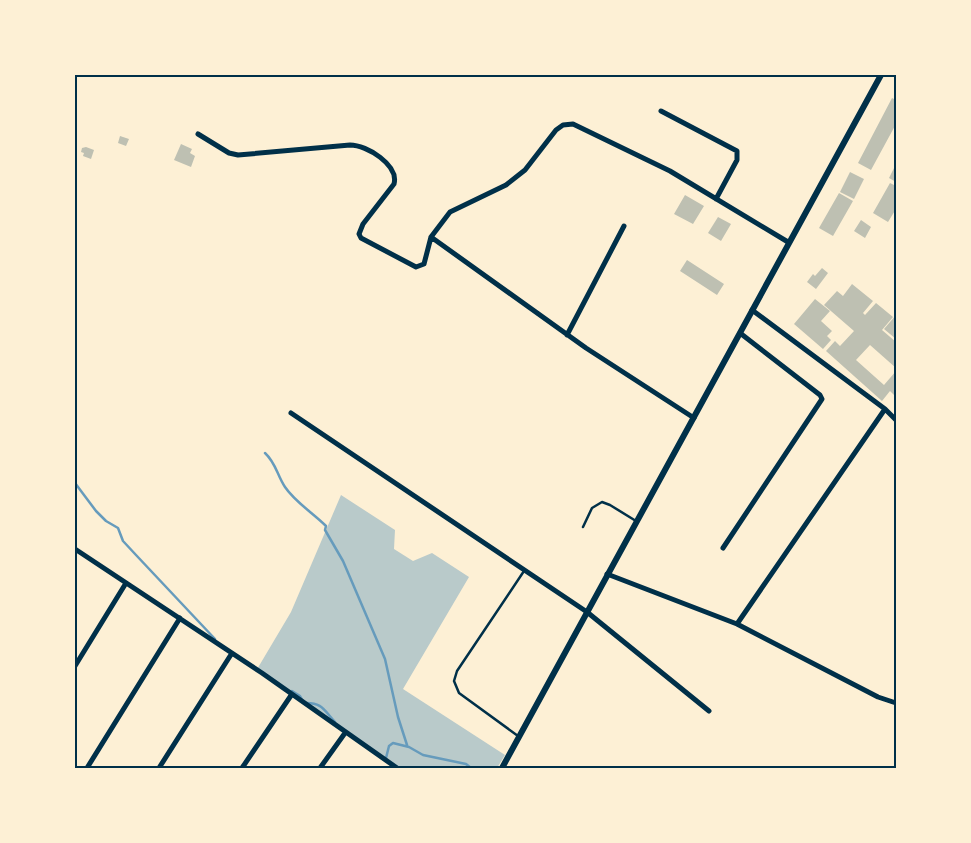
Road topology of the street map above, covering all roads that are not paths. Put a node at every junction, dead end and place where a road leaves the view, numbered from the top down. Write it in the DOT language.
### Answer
graph roads {
  1 [pos="878,76"];
  2 [pos="661,111"];
  3 [pos="198,134"];
  4 [pos="716,199"];
  5 [pos="624,226"];
  6 [pos="431,237"];
  7 [pos="788,242"];
  8 [pos="752,310"];
  9 [pos="740,333"];
  10 [pos="568,334"];
  11 [pos="885,409"];
  12 [pos="291,413"];
  13 [pos="694,418"];
  14 [pos="896,420"];
  15 [pos="636,521"];
  16 [pos="583,527"];
  17 [pos="722,548"];
  18 [pos="75,549"];
  19 [pos="524,570"];
  20 [pos="607,574"];
  21 [pos="126,583"];
  22 [pos="587,612"];
  23 [pos="180,618"];
  24 [pos="737,624"];
  25 [pos="232,653"];
  26 [pos="75,666"];
  27 [pos="292,694"];
  28 [pos="896,703"];
  29 [pos="709,711"];
  30 [pos="345,733"];
  31 [pos="520,738"];
  32 [pos="87,768"];
  33 [pos="159,768"];
  34 [pos="242,768"];
  35 [pos="320,768"];
  36 [pos="397,768"];
  37 [pos="502,768"];
  1 -- 7 [label="street"];
  2 -- 4 [label="street"];
  3 -- 6 [label="street"];
  4 -- 6 [label="street"];
  4 -- 7 [label="street"];
  5 -- 10 [label="street"];
  6 -- 10 [label="street"];
  7 -- 8 [label="street"];
  8 -- 9 [label="street"];
  8 -- 11 [label="street"];
  9 -- 13 [label="street"];
  9 -- 17 [label="street"];
  10 -- 13 [label="street"];
  11 -- 14 [label="street"];
  11 -- 24 [label="street"];
  12 -- 19 [label="street"];
  13 -- 15 [label="street"];
  15 -- 16 [label="lane"];
  15 -- 20 [label="street"];
  18 -- 21 [label="street"];
  19 -- 22 [label="street"];
  19 -- 31 [label="lane"];
  20 -- 22 [label="street"];
  20 -- 24 [label="street"];
  21 -- 23 [label="street"];
  21 -- 26 [label="street"];
  22 -- 29 [label="street"];
  22 -- 31 [label="street"];
  23 -- 25 [label="street"];
  23 -- 32 [label="street"];
  24 -- 28 [label="street"];
  25 -- 27 [label="street"];
  25 -- 33 [label="street"];
  27 -- 30 [label="street"];
  27 -- 34 [label="street"];
  30 -- 35 [label="street"];
  30 -- 36 [label="street"];
  31 -- 37 [label="street"];
}
